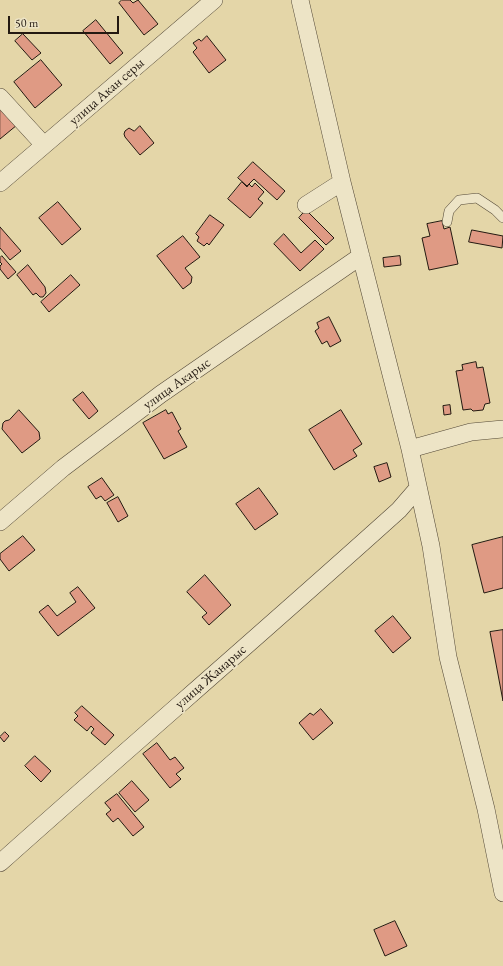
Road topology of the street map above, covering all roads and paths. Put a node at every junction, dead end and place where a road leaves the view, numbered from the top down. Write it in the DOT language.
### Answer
graph roads {
  1 [pos="214,0"];
  2 [pos="300,0"];
  3 [pos="0,97"];
  4 [pos="44,145"];
  5 [pos="342,182"];
  6 [pos="0,183"];
  7 [pos="306,205"];
  8 [pos="503,218"];
  9 [pos="447,222"];
  10 [pos="361,256"];
  11 [pos="503,430"];
  12 [pos="410,449"];
  13 [pos="418,488"];
  14 [pos="0,522"];
  15 [pos="0,863"];
  16 [pos="503,893"];
  1 -- 4 [label="street, улица Акан серы"];
  2 -- 5 [label="street"];
  3 -- 4 [label="street"];
  4 -- 6 [label="street, улица Акан серы"];
  5 -- 7 [label="street"];
  5 -- 10 [label="street"];
  8 -- 9 [label="lane"];
  10 -- 12 [label="street"];
  10 -- 14 [label="street, улица Акарыс"];
  11 -- 12 [label="street"];
  12 -- 13 [label="street"];
  13 -- 15 [label="street, улица Жанарыс"];
  13 -- 16 [label="street"];
}
